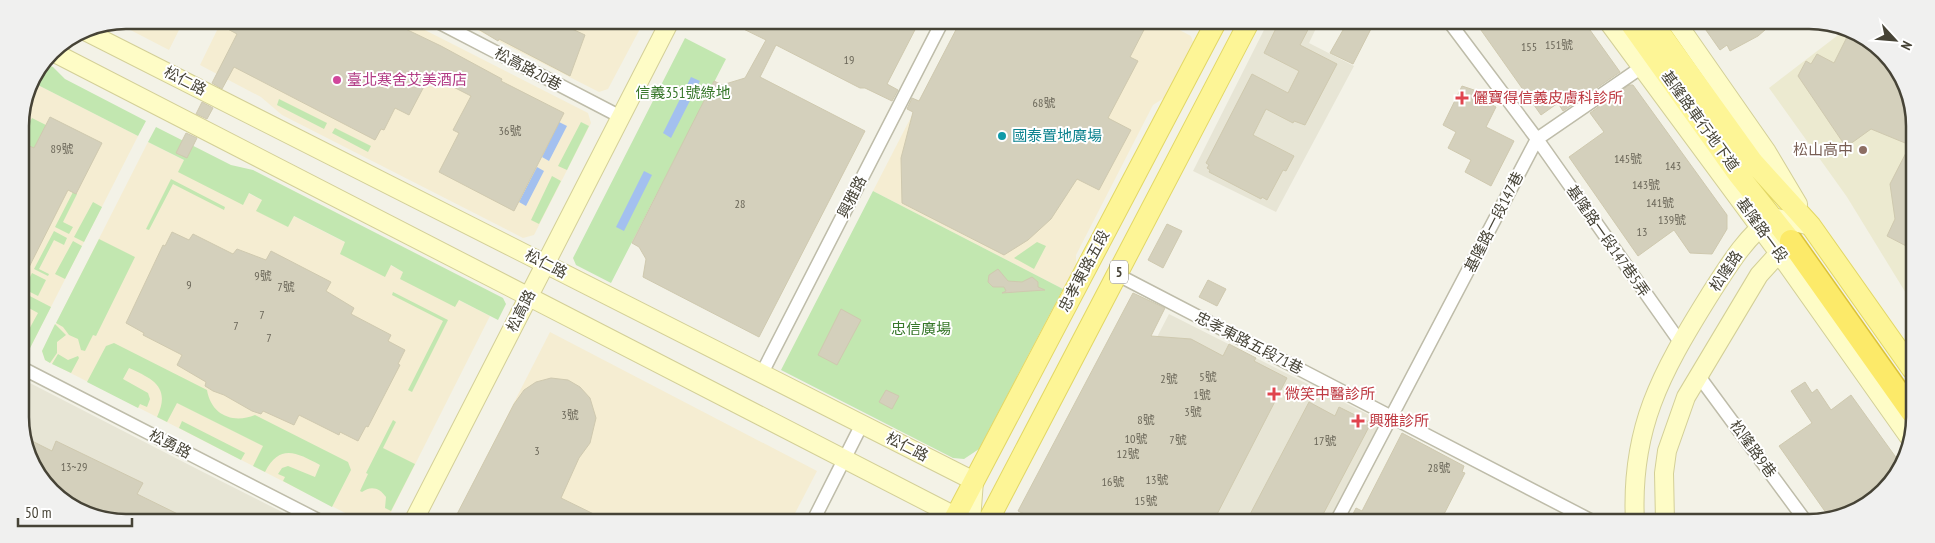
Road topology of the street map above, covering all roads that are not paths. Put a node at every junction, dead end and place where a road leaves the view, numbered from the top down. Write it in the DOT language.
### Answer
graph roads {
  1 [pos="451,29"];
  2 [pos="666,29"];
  3 [pos="938,29"];
  4 [pos="1211,29"];
  5 [pos="1245,29"];
  6 [pos="1454,29"];
  7 [pos="1614,29"];
  8 [pos="1634,29"];
  9 [pos="1657,29"];
  10 [pos="1680,29"];
  11 [pos="93,35"];
  12 [pos="60,55"];
  13 [pos="1642,67"];
  14 [pos="620,117"];
  15 [pos="1537,139"];
  16 [pos="1766,222"];
  17 [pos="1811,226"];
  18 [pos="1784,246"];
  19 [pos="546,263"];
  20 [pos="1118,275"];
  21 [pos="528,297"];
  22 [pos="1680,342"];
  23 [pos="1906,361"];
  24 [pos="29,372"];
  25 [pos="762,373"];
  26 [pos="1698,375"];
  27 [pos="1906,404"];
  28 [pos="1392,417"];
  29 [pos="862,424"];
  30 [pos="1905,429"];
  31 [pos="845,459"];
  32 [pos="974,482"];
  33 [pos="306,514"];
  34 [pos="417,514"];
  35 [pos="817,514"];
  36 [pos="948,514"];
  37 [pos="961,514"];
  38 [pos="992,514"];
  39 [pos="1340,514"];
  40 [pos="1564,514"];
  41 [pos="1635,514"];
  42 [pos="1665,514"];
  43 [pos="1798,514"];
  1 -- 14 [label="street, 松高路20巷"];
  2 -- 14 [label="street, 松高路"];
  3 -- 25 [label="street, 興雅路"];
  4 -- 32 [label="main road, 忠孝東路五段 / 5"];
  5 -- 20 [label="main road, 忠孝東路五段 / 5"];
  6 -- 15 [label="street, 基隆路一段147巷5弄"];
  7 -- 13 [label="street, 基隆路一段"];
  8 -- 16 [label="main road, 基隆路車行地下道"];
  9 -- 17 [label="main road, 基隆路車行地下道"];
  10 -- 17 [label="street"];
  11 -- 19 [label="street, 松仁路"];
  12 -- 21 [label="street"];
  13 -- 15 [label="street, 基隆路一段147巷"];
  13 -- 16 [label="street, 基隆路一段"];
  14 -- 19 [label="street, 松高路"];
  15 -- 22 [label="street, 基隆路一段147巷5弄"];
  15 -- 28 [label="street, 基隆路一段147巷"];
  16 -- 17 [label="street"];
  16 -- 18 [label="main road, 基隆路車行地下道"];
  16 -- 22 [label="street, 松隆路"];
  17 -- 18 [label="street, 松隆路"];
  17 -- 23 [label="main road"];
  18 -- 26 [label="street, 松隆路"];
  18 -- 27 [label="highway"];
  18 -- 30 [label="street, 基隆路一段"];
  19 -- 21 [label="street, 松高路"];
  19 -- 25 [label="street, 松仁路"];
  20 -- 28 [label="street, 忠孝東路五段71巷"];
  20 -- 38 [label="main road, 忠孝東路五段 / 5"];
  21 -- 31 [label="street"];
  21 -- 34 [label="street, 松高路"];
  22 -- 41 [label="street, 松隆路"];
  24 -- 33 [label="street, 松勇路"];
  25 -- 29 [label="street, 松仁路"];
  26 -- 42 [label="street, 松隆路"];
  26 -- 43 [label="street, 松隆路9巷"];
  28 -- 39 [label="street, 基隆路一段147巷"];
  28 -- 40 [label="street, 忠孝東路五段71巷"];
  29 -- 31 [label="street"];
  29 -- 32 [label="street, 松仁路"];
  31 -- 35 [label="street"];
  31 -- 36 [label="street"];
  32 -- 37 [label="main road, 忠孝東路五段 / 5"];
}
